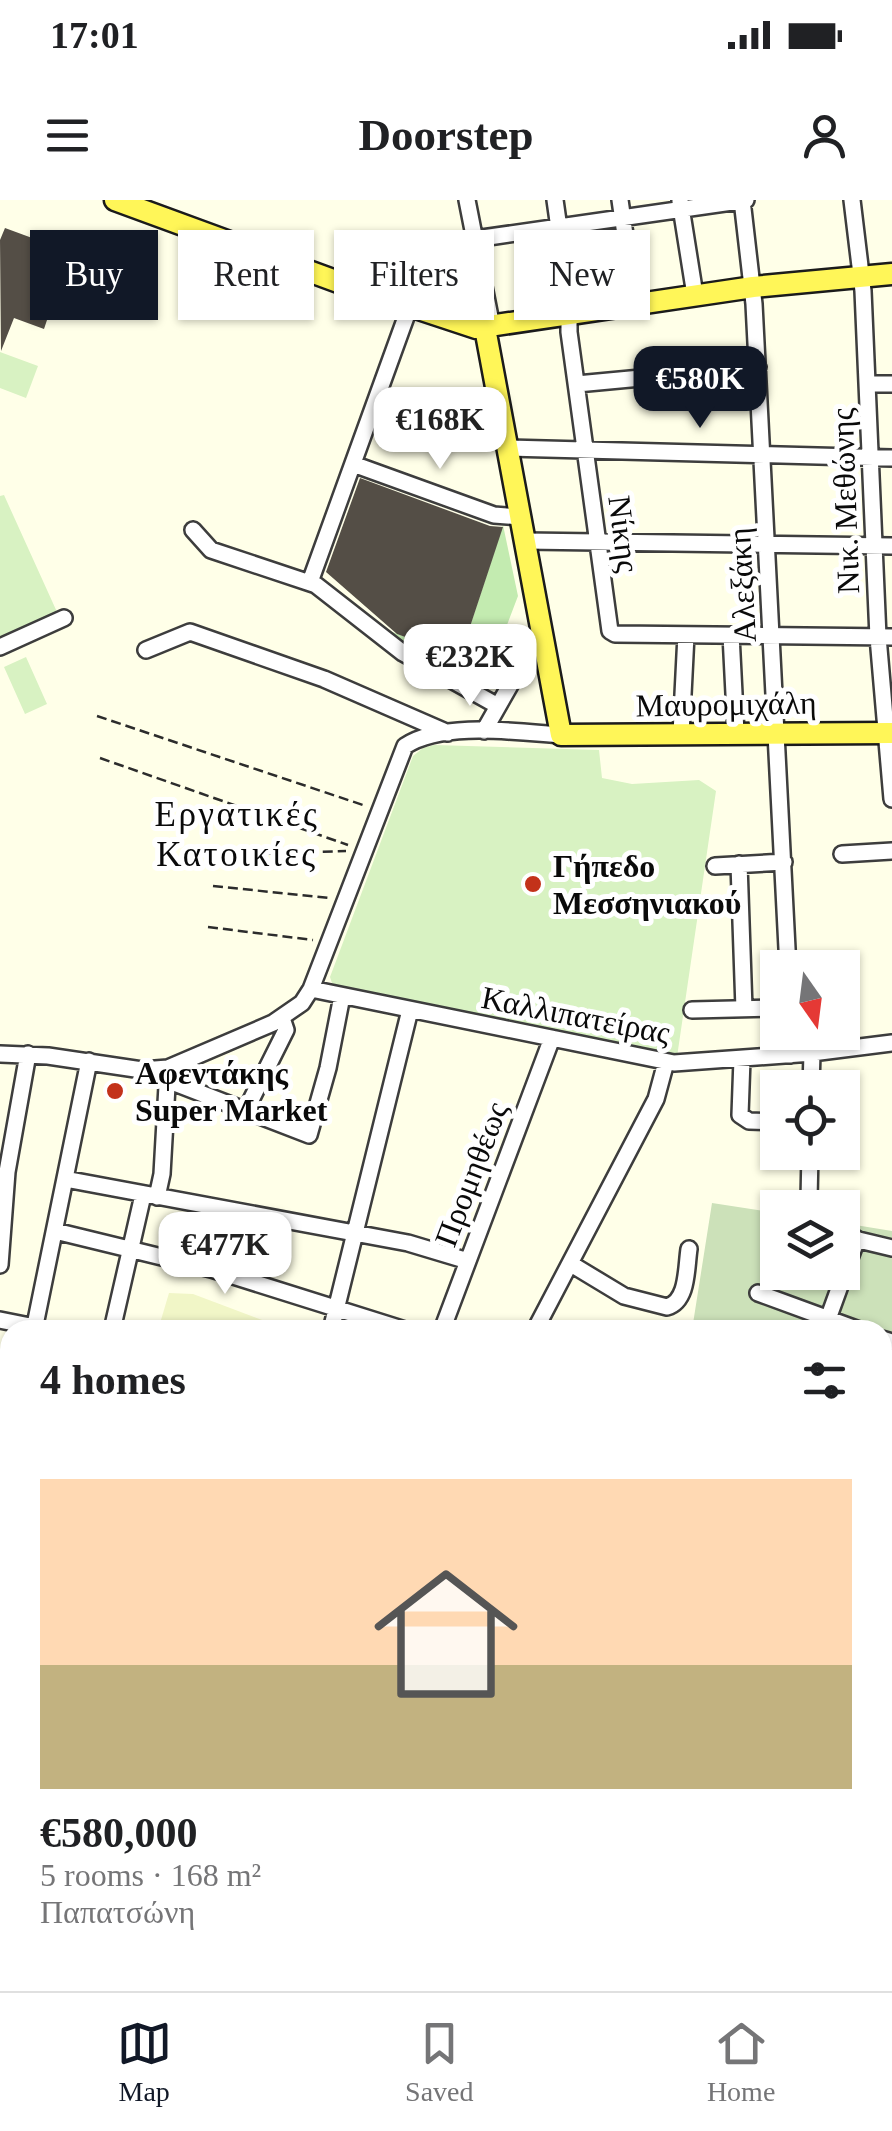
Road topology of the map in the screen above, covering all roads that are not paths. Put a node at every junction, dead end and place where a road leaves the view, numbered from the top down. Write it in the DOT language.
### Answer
graph roads {
  1 [pos="115,200"];
  2 [pos="467,200"];
  3 [pos="555,200"];
  4 [pos="620,200"];
  5 [pos="743,200"];
  6 [pos="852,200"];
  7 [pos="680,205"];
  8 [pos="164,209"];
  9 [pos="622,218"];
  10 [pos="559,227"];
  11 [pos="473,230"];
  12 [pos="559,230"];
  13 [pos="624,230"];
  14 [pos="494,236"];
  15 [pos="892,274"];
  16 [pos="334,276"];
  17 [pos="862,276"];
  18 [pos="753,287"];
  19 [pos="694,296"];
  20 [pos="650,302"];
  21 [pos="405,320"];
  22 [pos="449,320"];
  23 [pos="487,320"];
  24 [pos="538,320"];
  25 [pos="570,320"];
  26 [pos="488,328"];
  27 [pos="758,367"];
  28 [pos="577,384"];
  29 [pos="867,384"];
  30 [pos="892,384"];
  31 [pos="508,448"];
  32 [pos="585,450"];
  33 [pos="762,455"];
  34 [pos="870,458"];
  35 [pos="892,458"];
  36 [pos="353,464"];
  37 [pos="520,517"];
  38 [pos="193,530"];
  39 [pos="525,541"];
  40 [pos="597,542"];
  41 [pos="767,543"];
  42 [pos="874,546"];
  43 [pos="892,546"];
  44 [pos="310,582"];
  45 [pos="64,618"];
  46 [pos="542,629"];
  47 [pos="686,635"];
  48 [pos="731,635"];
  49 [pos="772,636"];
  50 [pos="885,637"];
  51 [pos="0,647"];
  52 [pos="146,650"];
  53 [pos="498,706"];
  54 [pos="484,731"];
  55 [pos="778,732"];
  56 [pos="448,733"];
  57 [pos="736,733"];
  58 [pos="889,733"];
  59 [pos="561,734"];
  60 [pos="682,734"];
  61 [pos="892,799"];
  62 [pos="892,851"];
  63 [pos="842,854"];
  64 [pos="784,862"];
  65 [pos="739,864"];
  66 [pos="715,866"];
  67 [pos="787,950"];
  68 [pos="311,989"];
  69 [pos="342,996"];
  70 [pos="744,1009"];
  71 [pos="760,1009"];
  72 [pos="410,1010"];
  73 [pos="692,1010"];
  74 [pos="282,1018"];
  75 [pos="552,1038"];
  76 [pos="892,1043"];
  77 [pos="791,1050"];
  78 [pos="812,1053"];
  79 [pos="0,1054"];
  80 [pos="28,1054"];
  81 [pos="791,1055"];
  82 [pos="742,1059"];
  83 [pos="89,1061"];
  84 [pos="666,1062"];
  85 [pos="168,1068"];
  86 [pos="812,1070"];
  87 [pos="246,1110"];
  88 [pos="760,1121"];
  89 [pos="65,1179"];
  90 [pos="150,1196"];
  91 [pos="54,1232"];
  92 [pos="355,1234"];
  93 [pos="860,1240"];
  94 [pos="892,1248"];
  95 [pos="689,1249"];
  96 [pos="132,1250"];
  97 [pos="468,1261"];
  98 [pos="570,1264"];
  99 [pos="0,1265"];
  100 [pos="835,1290"];
  101 [pos="758,1293"];
  102 [pos="337,1308"];
  103 [pos="41,1320"];
  104 [pos="114,1320"];
  105 [pos="334,1320"];
  106 [pos="374,1320"];
  107 [pos="446,1320"];
  108 [pos="540,1320"];
  109 [pos="817,1320"];
  110 [pos="827,1320"];
  1 -- 8 [label="main road"];
  2 -- 11 [label="street"];
  3 -- 10 [label="street, Νίκης"];
  4 -- 9 [label="street"];
  5 -- 7 [label="street"];
  5 -- 18 [label="street, Αλεξάκη"];
  6 -- 17 [label="street, Νικ. Μεθώνης"];
  7 -- 9 [label="street"];
  7 -- 19 [label="street"];
  8 -- 16 [label="main road"];
  9 -- 10 [label="street"];
  9 -- 13 [label="street"];
  10 -- 12 [label="street, Νίκης"];
  10 -- 14 [label="street"];
  15 -- 17 [label="main road"];
  17 -- 18 [label="main road"];
  17 -- 29 [label="street, Νικ. Μεθώνης"];
  18 -- 19 [label="main road"];
  18 -- 27 [label="street, Αλεξάκη"];
  19 -- 20 [label="main road"];
  21 -- 36 [label="street"];
  22 -- 26 [label="main road"];
  23 -- 26 [label="street"];
  24 -- 26 [label="main road"];
  25 -- 28 [label="street, Νίκης"];
  26 -- 31 [label="main road"];
  27 -- 28 [label="street"];
  27 -- 33 [label="street, Αλεξάκη"];
  28 -- 32 [label="street, Νίκης"];
  29 -- 30 [label="street"];
  29 -- 34 [label="street, Νικ. Μεθώνης"];
  31 -- 32 [label="street"];
  31 -- 37 [label="main road"];
  32 -- 33 [label="street"];
  32 -- 40 [label="street, Νίκης"];
  33 -- 34 [label="street"];
  33 -- 41 [label="street, Αλεξάκη"];
  34 -- 35 [label="street"];
  34 -- 42 [label="street, Νικ. Μεθώνης"];
  36 -- 37 [label="street"];
  36 -- 44 [label="street"];
  37 -- 39 [label="main road"];
  38 -- 44 [label="street"];
  39 -- 40 [label="street"];
  39 -- 46 [label="main road"];
  40 -- 41 [label="street"];
  40 -- 47 [label="street, Νίκης"];
  41 -- 42 [label="street"];
  41 -- 49 [label="street, Αλεξάκη"];
  42 -- 43 [label="street"];
  42 -- 50 [label="street, Νικ. Μεθώνης"];
  44 -- 53 [label="street"];
  45 -- 51 [label="street"];
  46 -- 53 [label="street"];
  46 -- 59 [label="main road"];
  47 -- 48 [label="street"];
  47 -- 60 [label="street"];
  48 -- 49 [label="street"];
  48 -- 57 [label="street"];
  49 -- 50 [label="street"];
  49 -- 55 [label="street, Αλεξάκη"];
  50 -- 58 [label="street, Νικ. Μεθώνης"];
  52 -- 56 [label="street"];
  53 -- 54 [label="street"];
  54 -- 56 [label="street"];
  54 -- 59 [label="street"];
  55 -- 57 [label="main road, Μαυρομιχάλη"];
  55 -- 58 [label="main road, Μαυρομιχάλη"];
  55 -- 64 [label="street, Αλεξάκη"];
  56 -- 68 [label="street"];
  57 -- 60 [label="main road, Μαυρομιχάλη"];
  58 -- 61 [label="street, Νικ. Μεθώνης"];
  59 -- 60 [label="main road, Μαυρομιχάλη"];
  62 -- 63 [label="street"];
  64 -- 65 [label="street"];
  64 -- 67 [label="street, Αλεξάκη"];
  65 -- 66 [label="street"];
  65 -- 70 [label="street"];
  68 -- 69 [label="street, Καλλιπατείρας"];
  68 -- 74 [label="street"];
  69 -- 72 [label="street, Καλλιπατείρας"];
  69 -- 87 [label="street"];
  70 -- 71 [label="street"];
  70 -- 73 [label="street"];
  72 -- 75 [label="street, Καλλιπατείρας"];
  72 -- 92 [label="street"];
  74 -- 85 [label="street"];
  74 -- 87 [label="street"];
  75 -- 84 [label="street, Καλλιπατείρας"];
  75 -- 97 [label="street, Προμηθέως"];
  76 -- 78 [label="street, Καλλιπατείρας"];
  77 -- 81 [label="street"];
  78 -- 81 [label="street, Καλλιπατείρας"];
  78 -- 86 [label="street"];
  79 -- 80 [label="street"];
  80 -- 83 [label="street"];
  80 -- 99 [label="street"];
  81 -- 82 [label="street, Καλλιπατείρας"];
  82 -- 84 [label="street, Καλλιπατείρας"];
  82 -- 88 [label="street"];
  83 -- 85 [label="street"];
  83 -- 89 [label="street"];
  84 -- 98 [label="street"];
  85 -- 87 [label="street"];
  85 -- 90 [label="street"];
  89 -- 90 [label="street"];
  89 -- 91 [label="street"];
  90 -- 92 [label="street"];
  90 -- 96 [label="street"];
  91 -- 96 [label="street"];
  91 -- 103 [label="street"];
  92 -- 97 [label="street"];
  92 -- 102 [label="street"];
  93 -- 94 [label="street"];
  95 -- 98 [label="street"];
  96 -- 102 [label="street"];
  96 -- 104 [label="street"];
  97 -- 107 [label="street, Προμηθέως"];
  98 -- 108 [label="street"];
  100 -- 110 [label="street"];
  101 -- 109 [label="street"];
  102 -- 105 [label="street"];
  102 -- 106 [label="street"];
}
